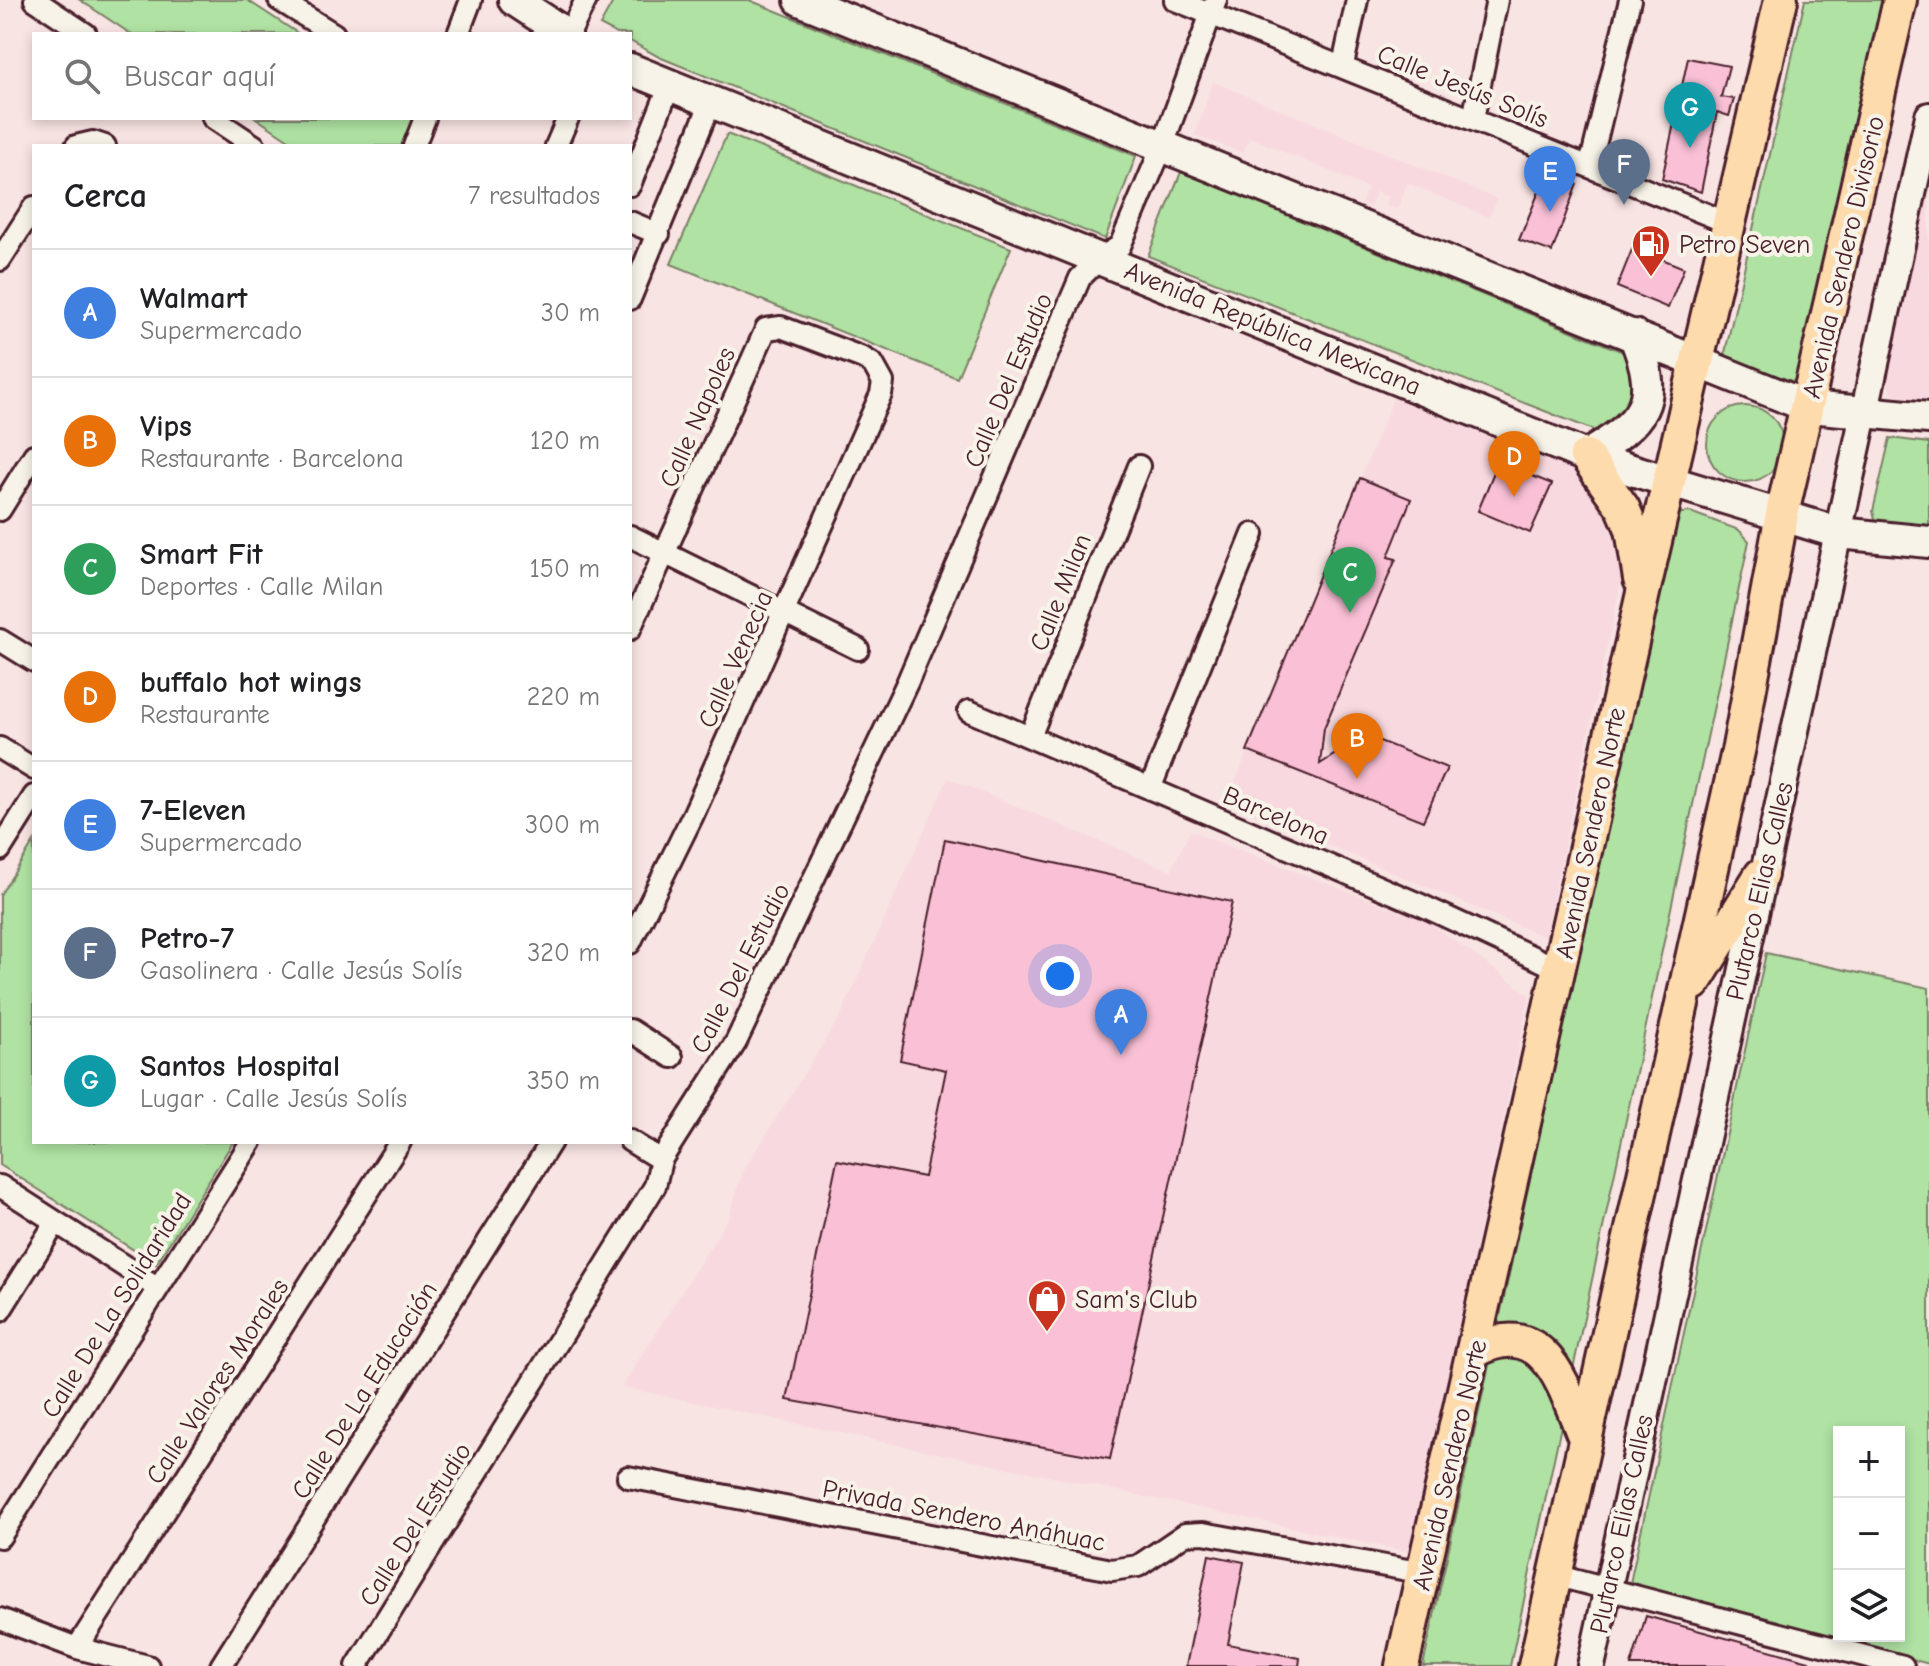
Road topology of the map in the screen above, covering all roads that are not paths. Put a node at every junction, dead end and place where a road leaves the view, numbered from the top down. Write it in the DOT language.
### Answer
graph roads {
  1 [pos="35,0"];
  2 [pos="279,0"];
  3 [pos="471,0"];
  4 [pos="514,0"];
  5 [pos="586,0"];
  6 [pos="800,0"];
  7 [pos="1175,0"];
  8 [pos="1357,0"];
  9 [pos="1497,0"];
  10 [pos="1630,0"];
  11 [pos="1781,0"];
  12 [pos="1900,0"];
  13 [pos="1214,8"];
  14 [pos="83,32"];
  15 [pos="331,32"];
  16 [pos="459,32"];
  17 [pos="565,32"];
  18 [pos="569,32"];
  19 [pos="1343,65"];
  20 [pos="632,70"];
  21 [pos="669,87"];
  22 [pos="711,102"];
  23 [pos="1929,116"];
  24 [pos="1473,119"];
  25 [pos="216,120"];
  26 [pos="424,120"];
  27 [pos="567,120"];
  28 [pos="252,144"];
  29 [pos="415,144"];
  30 [pos="557,144"];
  31 [pos="1162,147"];
  32 [pos="1590,166"];
  33 [pos="632,180"];
  34 [pos="32,210"];
  35 [pos="632,223"];
  36 [pos="1731,224"];
  37 [pos="659,234"];
  38 [pos="1100,258"];
  39 [pos="0,260"];
  40 [pos="632,295"];
  41 [pos="781,327"];
  42 [pos="1634,335"];
  43 [pos="1696,362"];
  44 [pos="1809,407"];
  45 [pos="1866,414"];
  46 [pos="1929,418"];
  47 [pos="1586,456"];
  48 [pos="32,458"];
  49 [pos="1139,466"];
  50 [pos="1670,481"];
  51 [pos="0,510"];
  52 [pos="1782,514"];
  53 [pos="1839,533"];
  54 [pos="1253,534"];
  55 [pos="632,537"];
  56 [pos="1929,542"];
  57 [pos="665,554"];
  58 [pos="1643,593"];
  59 [pos="785,614"];
  60 [pos="632,625"];
  61 [pos="0,640"];
  62 [pos="858,649"];
  63 [pos="32,660"];
  64 [pos="969,711"];
  65 [pos="1030,737"];
  66 [pos="0,748"];
  67 [pos="32,768"];
  68 [pos="1150,789"];
  69 [pos="32,799"];
  70 [pos="0,850"];
  71 [pos="1761,875"];
  72 [pos="632,939"];
  73 [pos="1561,970"];
  74 [pos="1680,1006"];
  75 [pos="632,1031"];
  76 [pos="672,1057"];
  77 [pos="632,1142"];
  78 [pos="250,1144"];
  79 [pos="399,1144"];
  80 [pos="550,1144"];
  81 [pos="661,1160"];
  82 [pos="0,1186"];
  83 [pos="56,1222"];
  84 [pos="158,1288"];
  85 [pos="0,1311"];
  86 [pos="1475,1351"];
  87 [pos="1584,1436"];
  88 [pos="628,1477"];
  89 [pos="0,1537"];
  90 [pos="1424,1573"];
  91 [pos="1554,1575"];
  92 [pos="1607,1588"];
  93 [pos="0,1619"];
  94 [pos="77,1648"];
  95 [pos="148,1666"];
  96 [pos="221,1666"];
  97 [pos="357,1666"];
  98 [pos="1402,1666"];
  99 [pos="1535,1666"];
  100 [pos="1591,1666"];
  101 [pos="1903,1666"];
  1 -- 14 [label="street"];
  2 -- 15 [label="street"];
  3 -- 16 [label="street"];
  4 -- 17 [label="main road"];
  5 -- 18 [label="street"];
  6 -- 31 [label="main road"];
  7 -- 13 [label="street, Calle Jesús Solís"];
  8 -- 19 [label="street"];
  9 -- 24 [label="street"];
  10 -- 32 [label="street"];
  11 -- 36 [label="main road, Avenida Sendero Norte"];
  12 -- 44 [label="main road, Avenida Sendero Divisorio"];
  13 -- 19 [label="street, Calle Jesús Solís"];
  13 -- 31 [label="street, Calle Del Estudio"];
  19 -- 24 [label="street, Calle Jesús Solís"];
  20 -- 21 [label="main road, Avenida República Mexicana"];
  21 -- 22 [label="main road, Avenida República Mexicana"];
  21 -- 33 [label="street"];
  22 -- 37 [label="street"];
  22 -- 38 [label="main road, Avenida República Mexicana"];
  23 -- 45 [label="street, Plutarco Elias Calles"];
  24 -- 32 [label="street, Calle Jesús Solís"];
  25 -- 28 [label="street"];
  26 -- 29 [label="street"];
  27 -- 30 [label="street"];
  31 -- 38 [label="street, Calle Del Estudio"];
  31 -- 42 [label="main road"];
  32 -- 36 [label="street, Calle Jesús Solís"];
  34 -- 39 [label="street"];
  35 -- 37 [label="street"];
  36 -- 43 [label="main road, Avenida Sendero Norte"];
  37 -- 40 [label="street"];
  38 -- 47 [label="main road, Avenida República Mexicana"];
  38 -- 81 [label="street, Calle Del Estudio"];
  41 -- 57 [label="street, Calle Napoles"];
  41 -- 59 [label="street, Calle Venecia"];
  42 -- 43 [label="main road"];
  42 -- 47 [label="main road"];
  43 -- 44 [label="main road"];
  43 -- 50 [label="main road, Avenida Sendero Norte"];
  44 -- 45 [label="main road"];
  44 -- 52 [label="main road, Avenida Sendero Divisorio"];
  45 -- 46 [label="main road"];
  45 -- 53 [label="street, Plutarco Elias Calles"];
  47 -- 50 [label="main road, Avenida República Mexicana"];
  47 -- 58 [label="main road"];
  48 -- 51 [label="street"];
  49 -- 65 [label="street, Calle Milan"];
  50 -- 52 [label="main road, Avenida República Mexicana"];
  50 -- 58 [label="main road, Avenida Sendero Norte"];
  52 -- 53 [label="main road, Avenida República Mexicana"];
  52 -- 74 [label="main road"];
  53 -- 56 [label="main road, Avenida República Mexicana"];
  53 -- 71 [label="street, Plutarco Elias Calles"];
  54 -- 68 [label="street"];
  55 -- 57 [label="street"];
  57 -- 59 [label="street"];
  57 -- 60 [label="street, Calle Napoles"];
  58 -- 73 [label="main road, Avenida Sendero Norte"];
  59 -- 62 [label="street"];
  59 -- 72 [label="street, Calle Venecia"];
  61 -- 63 [label="street"];
  64 -- 65 [label="street, Barcelona"];
  65 -- 68 [label="street, Barcelona"];
  66 -- 67 [label="street"];
  68 -- 73 [label="street, Barcelona"];
  69 -- 70 [label="street"];
  71 -- 74 [label="main road"];
  71 -- 92 [label="street, Plutarco Elias Calles"];
  73 -- 86 [label="main road, Avenida Sendero Norte"];
  74 -- 87 [label="main road"];
  75 -- 76 [label="street"];
  77 -- 81 [label="street"];
  78 -- 84 [label="street, Calle De La Solidaridad"];
  79 -- 94 [label="street, Calle Valores Morales"];
  80 -- 96 [label="street, Calle De La Educación"];
  81 -- 97 [label="street, Calle Del Estudio"];
  82 -- 83 [label="street"];
  83 -- 84 [label="street"];
  83 -- 85 [label="street"];
  84 -- 89 [label="street, Calle De La Solidaridad"];
  86 -- 87 [label="main road"];
  86 -- 90 [label="main road, Avenida Sendero Norte"];
  87 -- 91 [label="main road"];
  88 -- 90 [label="street, Privada Sendero Anáhuac"];
  90 -- 98 [label="main road, Avenida Sendero Norte"];
  91 -- 92 [label="street"];
  91 -- 99 [label="main road"];
  92 -- 100 [label="street, Plutarco Elias Calles"];
  92 -- 101 [label="street"];
  93 -- 94 [label="street"];
  94 -- 95 [label="street"];
}
